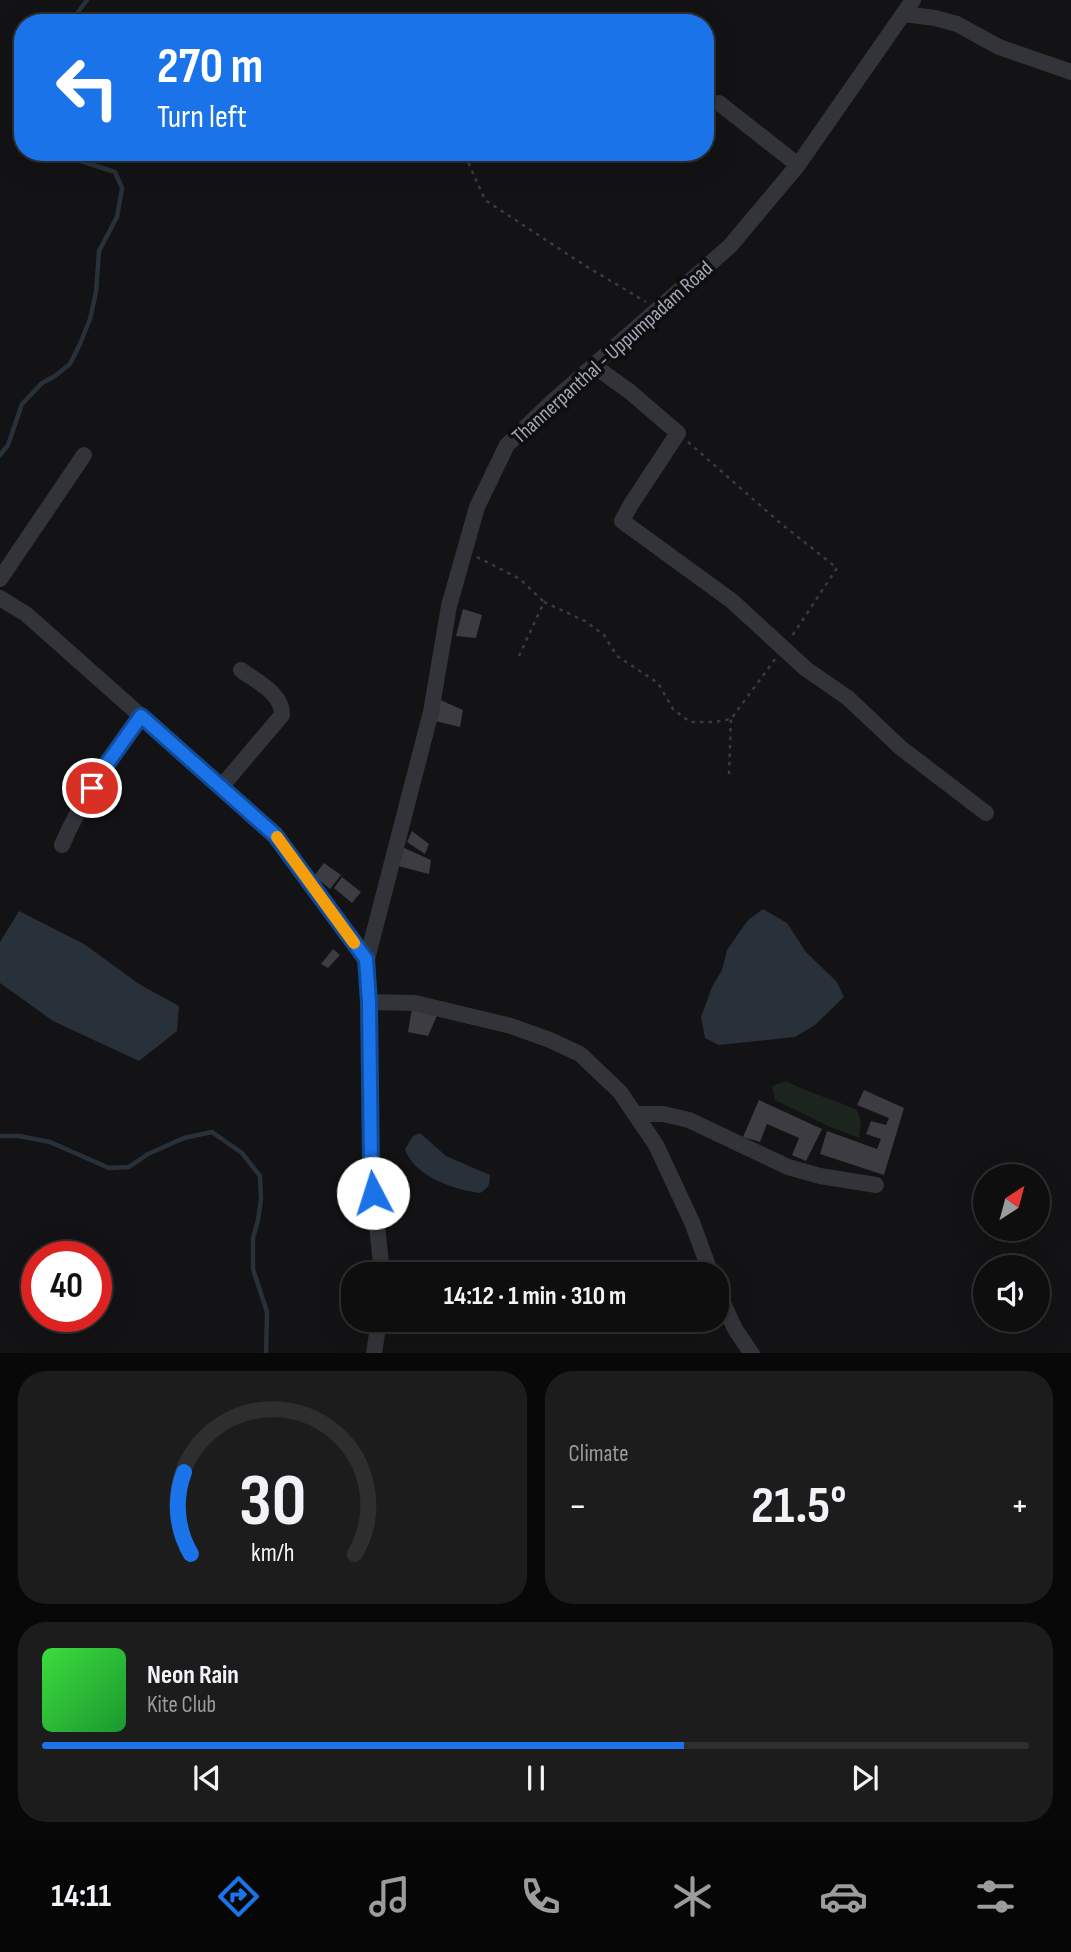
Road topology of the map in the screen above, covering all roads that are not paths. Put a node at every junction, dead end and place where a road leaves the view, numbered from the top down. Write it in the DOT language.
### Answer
graph roads {
  1 [pos="909,7"];
  2 [pos="1071,72"];
  3 [pos="719,103"];
  4 [pos="798,165"];
  5 [pos="594,366"];
  6 [pos="84,455"];
  7 [pos="0,579"];
  8 [pos="0,598"];
  9 [pos="241,670"];
  10 [pos="141,716"];
  11 [pos="221,787"];
  12 [pos="986,813"];
  13 [pos="62,845"];
  14 [pos="366,959"];
  15 [pos="369,1002"];
  16 [pos="635,1114"];
  17 [pos="876,1185"];
  18 [pos="381,1262"];
  19 [pos="707,1262"];
  20 [pos="729,1318"];
  21 [pos="377,1332"];
  22 [pos="374,1353"];
  23 [pos="752,1353"];
  1 -- 2 [label="street"];
  1 -- 4 [label="street, Thannerpanthal - Uppumpadam Road"];
  3 -- 4 [label="street"];
  4 -- 5 [label="street, Thannerpanthal - Uppumpadam Road"];
  5 -- 12 [label="street"];
  5 -- 14 [label="street, Thannerpanthal - Uppumpadam Road"];
  6 -- 7 [label="street"];
  8 -- 10 [label="street"];
  9 -- 11 [label="street"];
  10 -- 11 [label="street"];
  10 -- 13 [label="street"];
  11 -- 14 [label="street"];
  14 -- 15 [label="street"];
  15 -- 16 [label="street"];
  15 -- 18 [label="street"];
  16 -- 17 [label="street"];
  16 -- 19 [label="street"];
  20 -- 23 [label="street"];
  21 -- 22 [label="street"];
}
